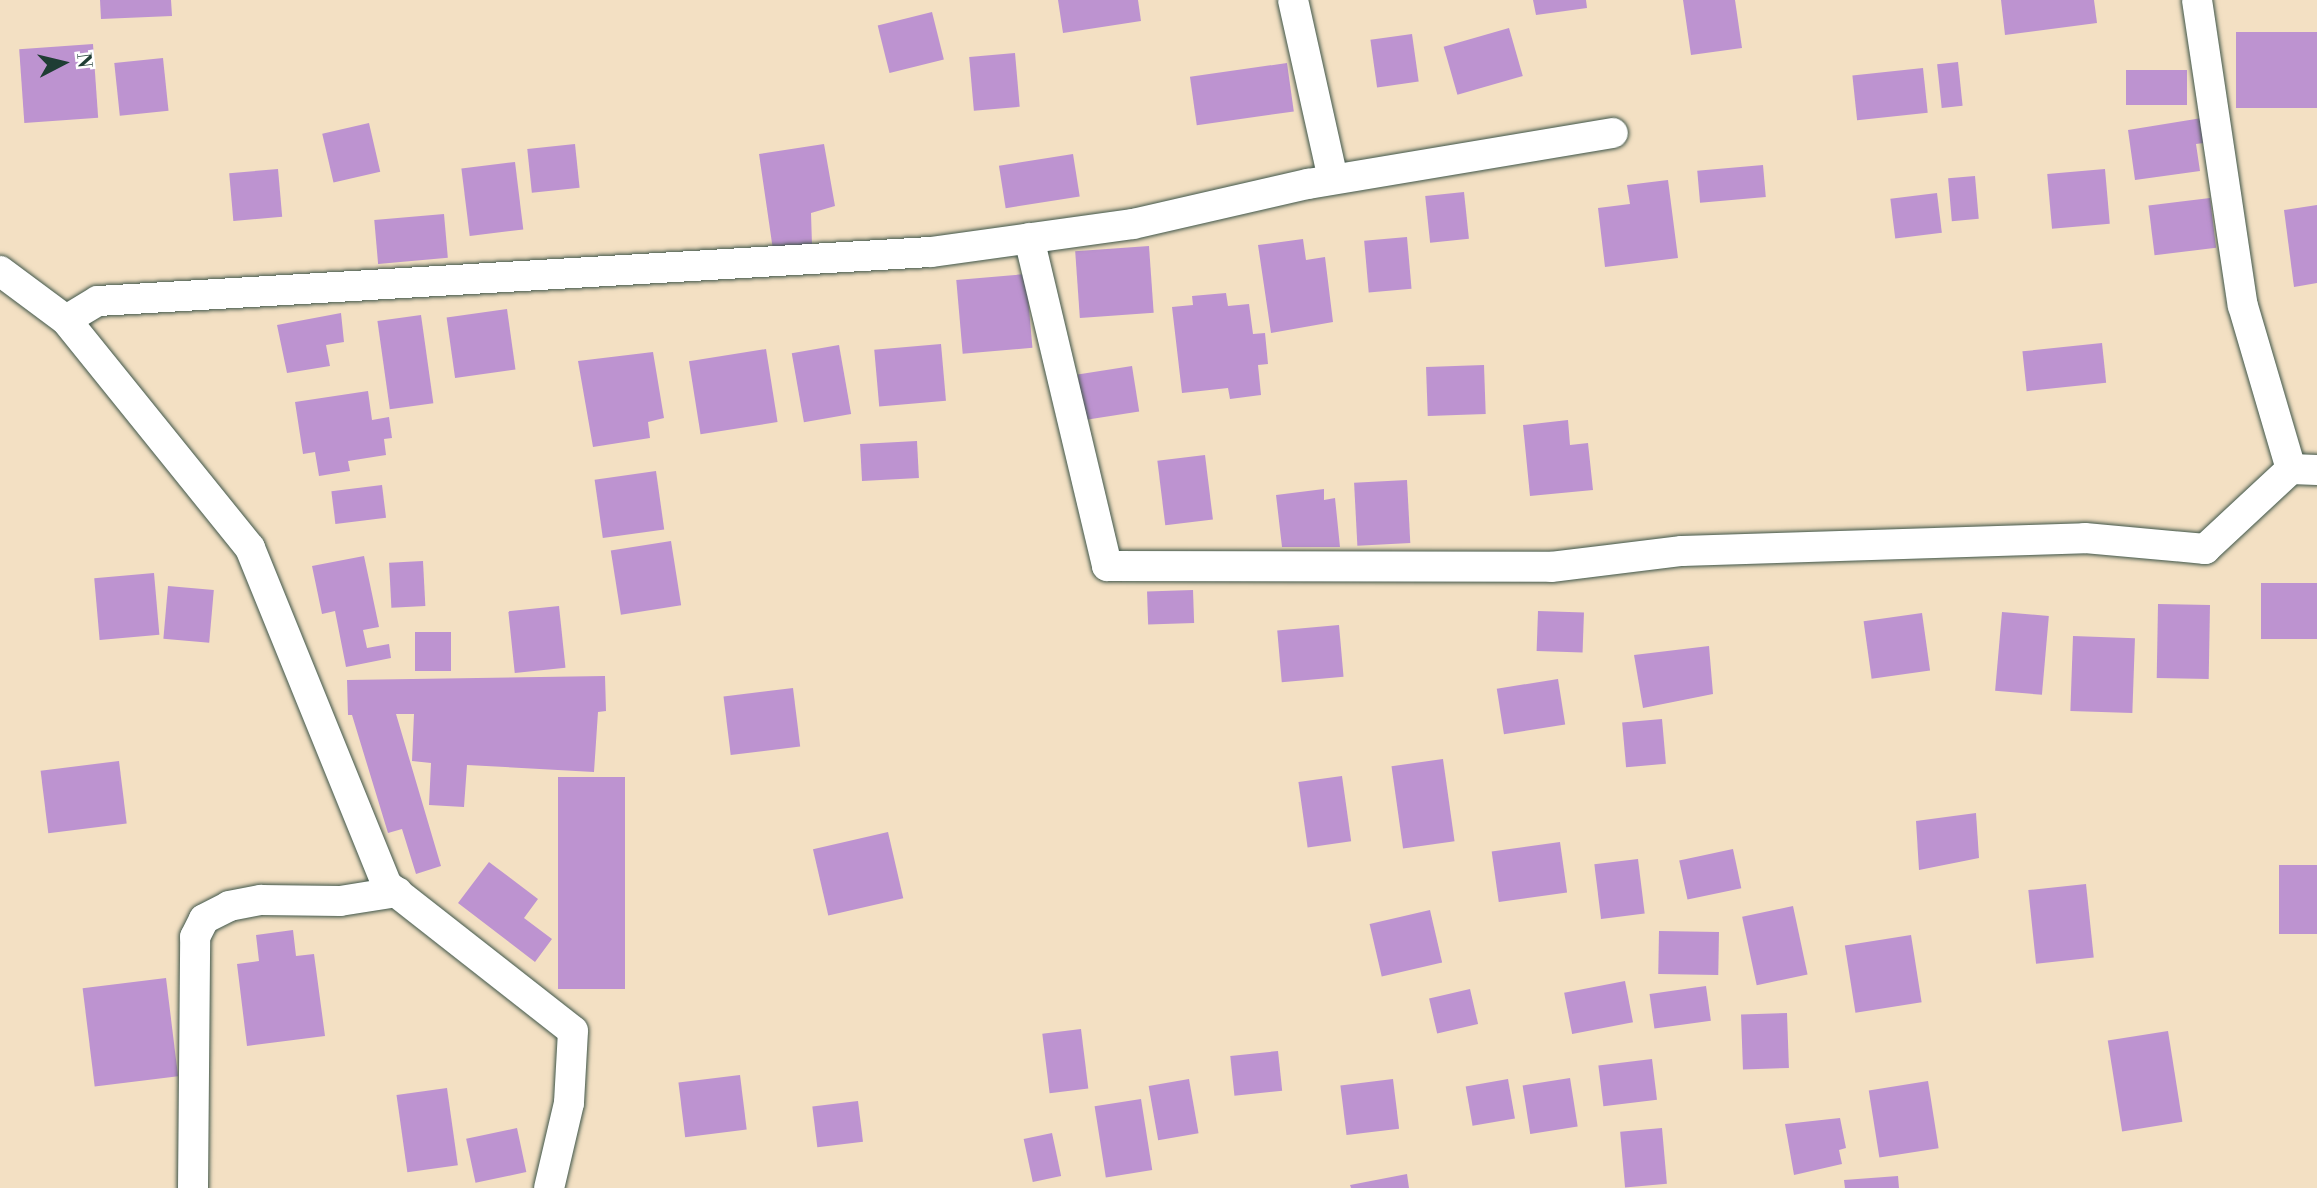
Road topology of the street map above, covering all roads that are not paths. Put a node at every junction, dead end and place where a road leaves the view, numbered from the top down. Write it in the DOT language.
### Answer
graph roads {
  1 [pos="1293,0"];
  2 [pos="2197,0"];
  3 [pos="1613,133"];
  4 [pos="1333,179"];
  5 [pos="1029,238"];
  6 [pos="0,271"];
  7 [pos="66,320"];
  8 [pos="2304,470"];
  9 [pos="397,892"];
  10 [pos="193,1188"];
  11 [pos="549,1188"];
  1 -- 4 [label="street"];
  2 -- 8 [label="street"];
  3 -- 4 [label="street"];
  4 -- 5 [label="street"];
  5 -- 7 [label="street"];
  5 -- 8 [label="street"];
  6 -- 7 [label="street"];
  7 -- 9 [label="street"];
  9 -- 10 [label="street"];
  9 -- 11 [label="street"];
}
